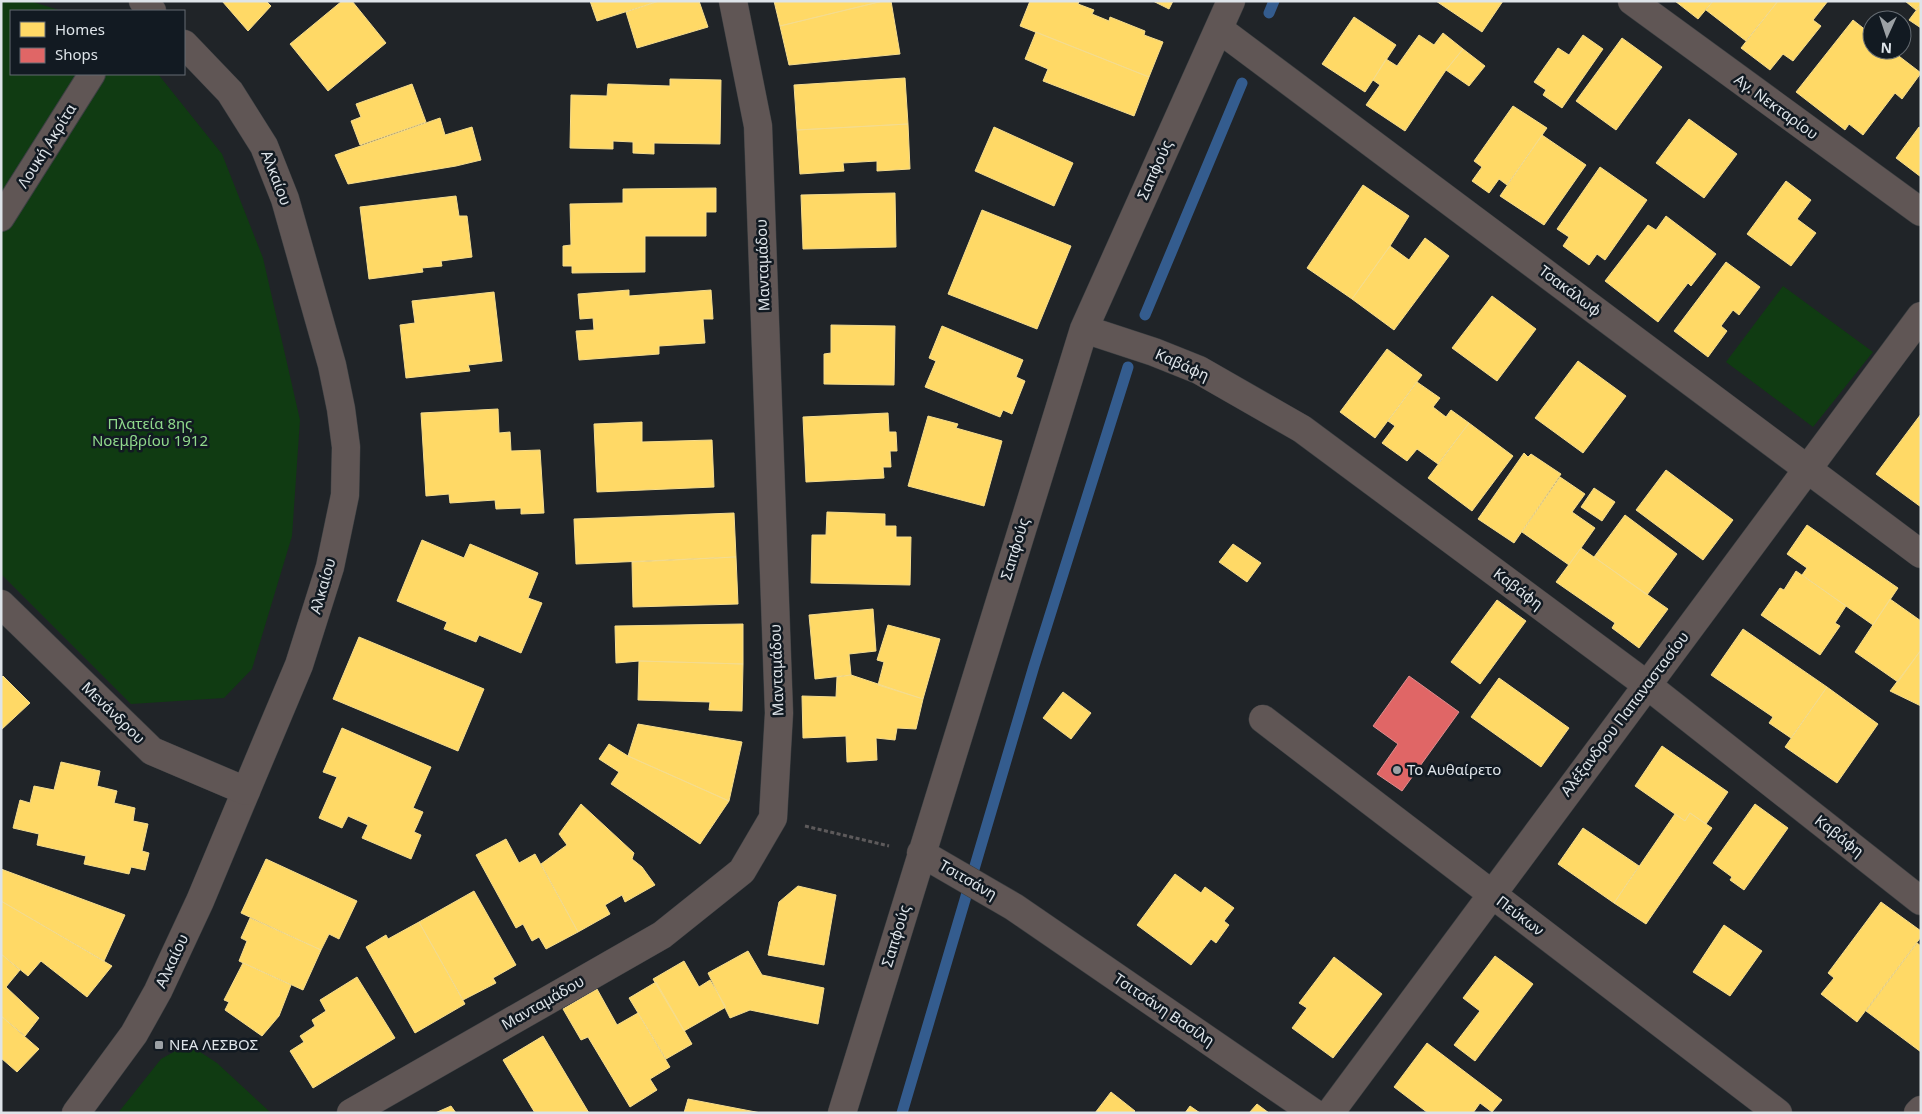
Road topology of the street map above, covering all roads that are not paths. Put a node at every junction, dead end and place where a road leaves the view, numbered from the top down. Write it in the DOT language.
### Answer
graph roads {
  1 [pos="733,1"];
  2 [pos="1231,1"];
  3 [pos="1632,1"];
  4 [pos="1219,29"];
  5 [pos="185,45"];
  6 [pos="91,75"];
  7 [pos="1921,212"];
  8 [pos="1,218"];
  9 [pos="1921,316"];
  10 [pos="1084,329"];
  11 [pos="1808,468"];
  12 [pos="1921,554"];
  13 [pos="1,604"];
  14 [pos="1647,685"];
  15 [pos="1263,720"];
  16 [pos="246,790"];
  17 [pos="921,853"];
  18 [pos="1492,894"];
  19 [pos="1921,901"];
  20 [pos="1014,907"];
  21 [pos="1921,1110"];
  22 [pos="76,1113"];
  23 [pos="351,1113"];
  24 [pos="842,1113"];
  25 [pos="1314,1113"];
  26 [pos="1330,1113"];
  27 [pos="1778,1113"];
  28 [pos="1918,1113"];
  1 -- 23 [label="street, Μανταμάδου"];
  2 -- 4 [label="street, Σαπφούς"];
  3 -- 7 [label="street, Αγ. Νεκταρίου"];
  4 -- 10 [label="street, Σαπφούς"];
  4 -- 11 [label="street, Τσακάλωφ"];
  5 -- 16 [label="street, Αλκαίου"];
  6 -- 8 [label="street, Λουκή Ακρίτα"];
  9 -- 11 [label="street, Αλέξανδρου Παπαναστασίου"];
  10 -- 14 [label="street, Καβάφη"];
  10 -- 17 [label="street, Σαπφούς"];
  11 -- 12 [label="street, Τσακάλωφ"];
  11 -- 14 [label="street, Αλέξανδρου Παπαναστασίου"];
  13 -- 16 [label="street, Μενάνδρου"];
  14 -- 18 [label="street, Αλέξανδρου Παπαναστασίου"];
  14 -- 19 [label="street, Καβάφη"];
  15 -- 18 [label="street, Πεύκων"];
  16 -- 22 [label="street, Αλκαίου"];
  17 -- 20 [label="street, Τσιτσάνη"];
  17 -- 24 [label="street, Σαπφούς"];
  18 -- 26 [label="street, Αλέξανδρου Παπαναστασίου"];
  18 -- 27 [label="street, Πεύκων"];
  20 -- 25 [label="street, Τσιτσάνη Βασίλη"];
  21 -- 28 [label="street"];
}
